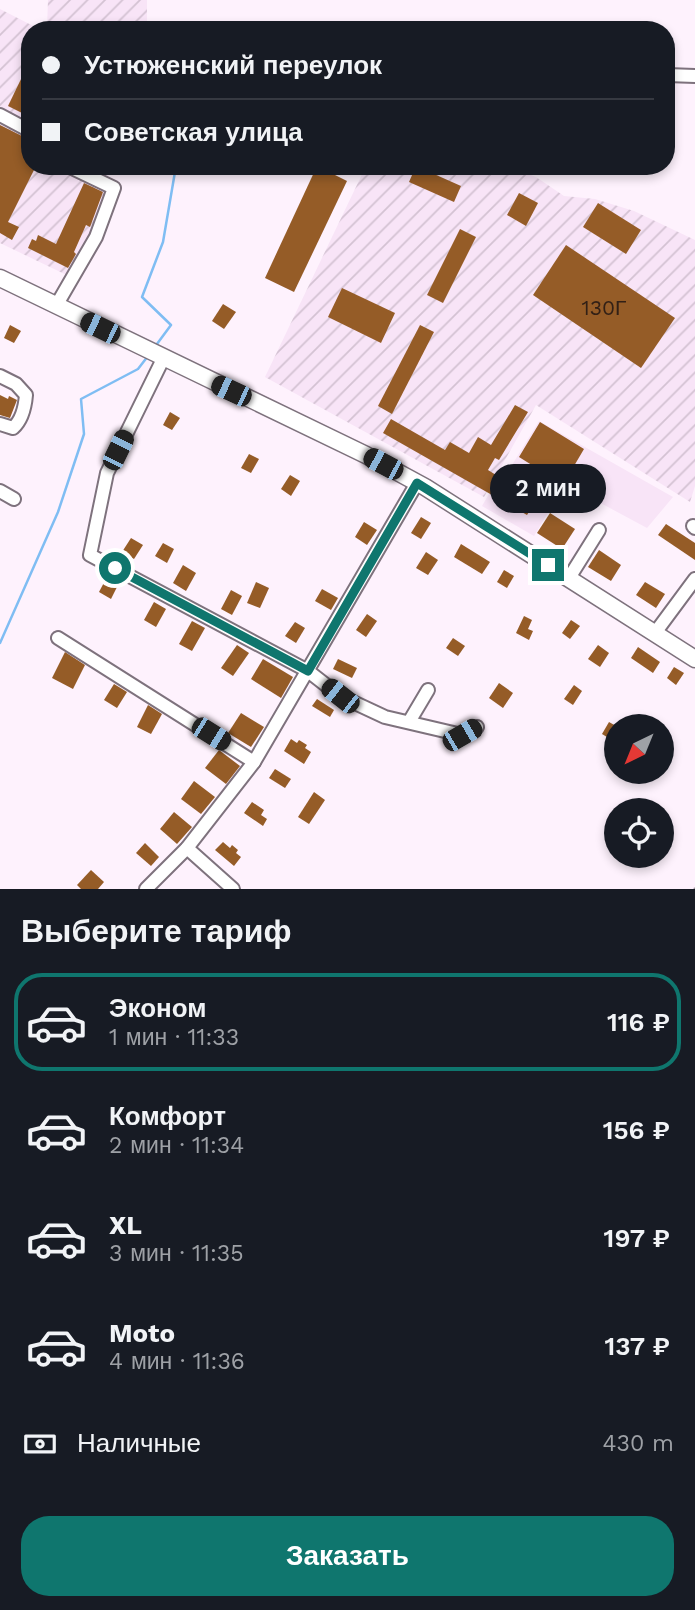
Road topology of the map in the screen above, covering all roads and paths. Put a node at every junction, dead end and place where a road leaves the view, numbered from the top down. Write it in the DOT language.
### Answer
graph roads {
  1 [pos="675,75"];
  2 [pos="695,76"];
  3 [pos="0,115"];
  4 [pos="21,126"];
  5 [pos="87,175"];
  6 [pos="0,278"];
  7 [pos="56,306"];
  8 [pos="155,355"];
  9 [pos="0,376"];
  10 [pos="0,424"];
  11 [pos="417,483"];
  12 [pos="0,491"];
  13 [pos="14,499"];
  14 [pos="599,530"];
  15 [pos="569,578"];
  16 [pos="695,579"];
  17 [pos="655,634"];
  18 [pos="58,638"];
  19 [pos="695,659"];
  20 [pos="308,671"];
  21 [pos="428,690"];
  22 [pos="409,722"];
  23 [pos="477,727"];
  24 [pos="254,762"];
  25 [pos="187,848"];
  26 [pos="146,889"];
  27 [pos="233,889"];
  1 -- 2 [label="street"];
  3 -- 4 [label="street"];
  5 -- 7 [label="street"];
  6 -- 7 [label="main road"];
  7 -- 8 [label="main road"];
  8 -- 11 [label="main road"];
  8 -- 20 [label="street"];
  9 -- 10 [label="street"];
  11 -- 15 [label="main road"];
  11 -- 20 [label="street"];
  12 -- 13 [label="street"];
  14 -- 15 [label="street"];
  15 -- 17 [label="main road"];
  16 -- 17 [label="street"];
  17 -- 19 [label="main road"];
  18 -- 24 [label="street"];
  20 -- 22 [label="street"];
  20 -- 24 [label="street"];
  21 -- 22 [label="street"];
  22 -- 23 [label="street"];
  24 -- 25 [label="street"];
  25 -- 26 [label="street"];
  25 -- 27 [label="street"];
}
